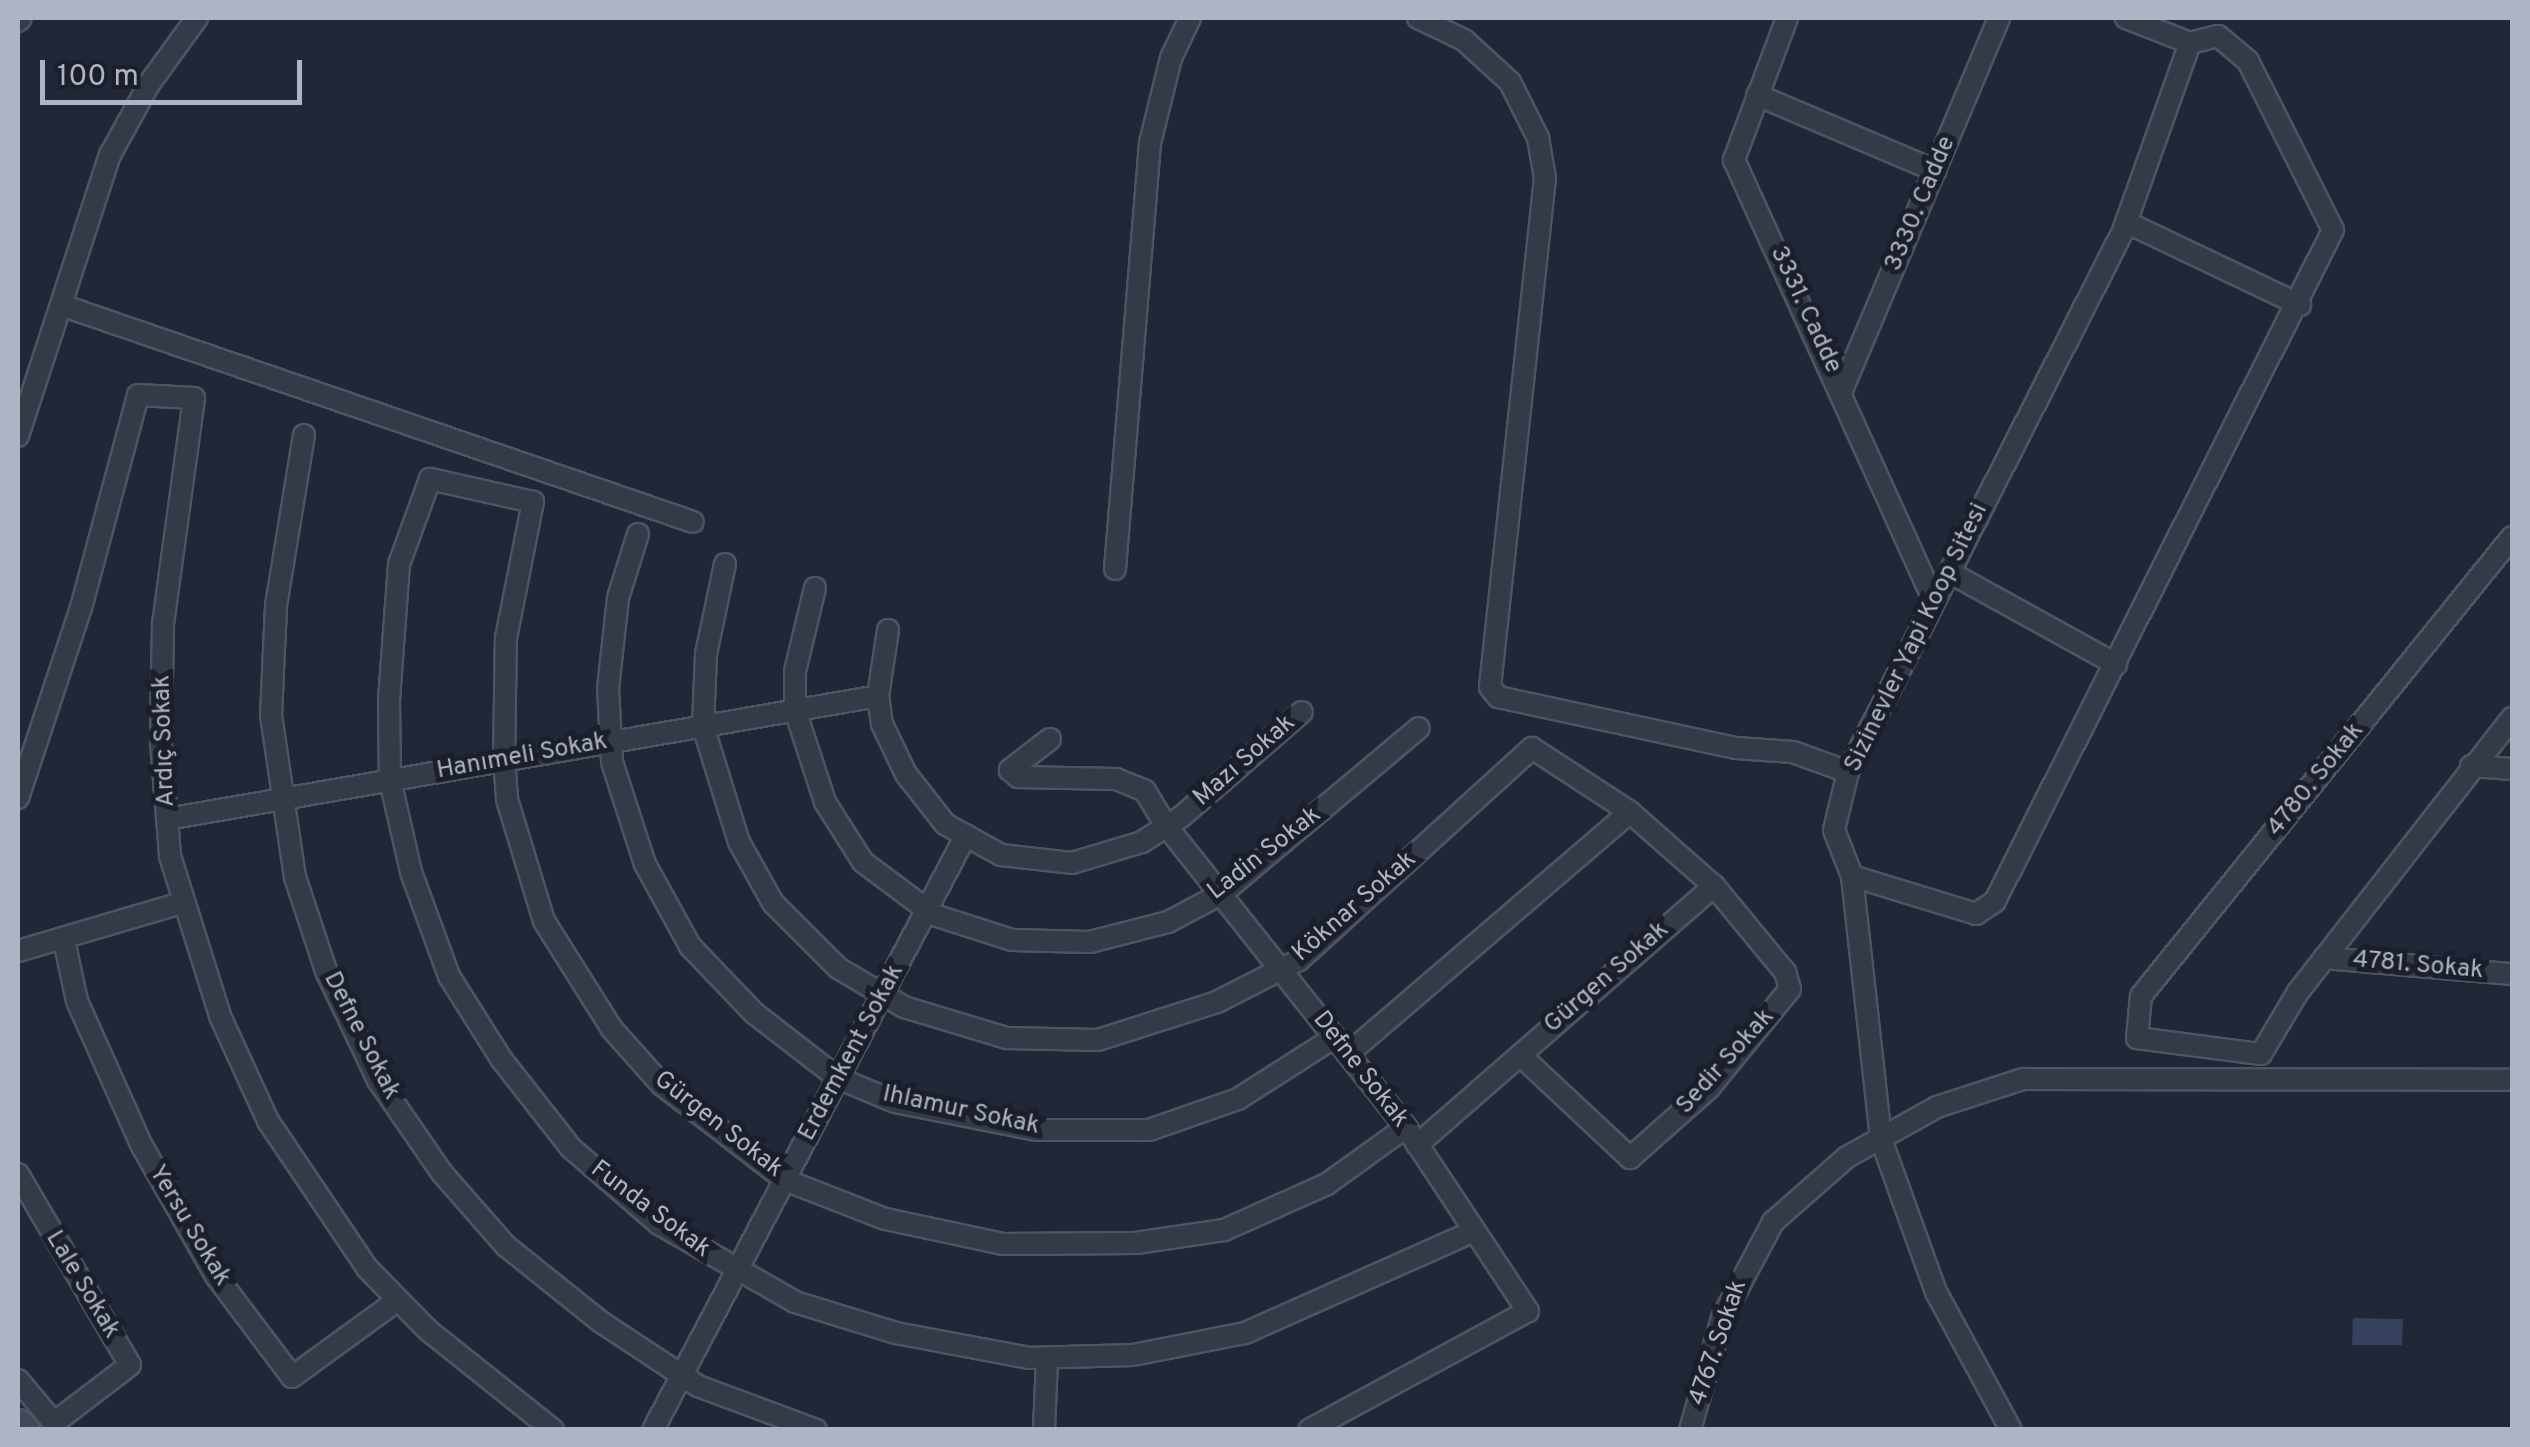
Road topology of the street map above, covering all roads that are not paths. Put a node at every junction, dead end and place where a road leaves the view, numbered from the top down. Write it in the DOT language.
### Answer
graph roads {
  1 [pos="197,18"];
  2 [pos="1190,18"];
  3 [pos="1418,18"];
  4 [pos="1787,18"];
  5 [pos="2000,18"];
  6 [pos="2126,18"];
  7 [pos="2190,43"];
  8 [pos="1757,95"];
  9 [pos="1936,171"];
  10 [pos="2126,222"];
  11 [pos="61,305"];
  12 [pos="2300,305"];
  13 [pos="1842,390"];
  14 [pos="304,435"];
  15 [pos="18,436"];
  16 [pos="430,479"];
  17 [pos="692,522"];
  18 [pos="638,534"];
  19 [pos="2512,538"];
  20 [pos="725,564"];
  21 [pos="1115,569"];
  22 [pos="1949,572"];
  23 [pos="816,588"];
  24 [pos="1934,600"];
  25 [pos="888,630"];
  26 [pos="2116,664"];
  27 [pos="878,696"];
  28 [pos="795,710"];
  29 [pos="1302,712"];
  30 [pos="2512,718"];
  31 [pos="703,726"];
  32 [pos="1419,728"];
  33 [pos="1050,739"];
  34 [pos="612,742"];
  35 [pos="504,760"];
  36 [pos="2471,766"];
  37 [pos="2512,768"];
  38 [pos="1848,772"];
  39 [pos="390,780"];
  40 [pos="18,798"];
  41 [pos="283,799"];
  42 [pos="1630,812"];
  43 [pos="167,819"];
  44 [pos="1164,823"];
  45 [pos="966,836"];
  46 [pos="1852,876"];
  47 [pos="1714,886"];
  48 [pos="1221,894"];
  49 [pos="184,902"];
  50 [pos="927,910"];
  51 [pos="64,940"];
  52 [pos="18,951"];
  53 [pos="2324,958"];
  54 [pos="1282,969"];
  55 [pos="2512,974"];
  56 [pos="883,994"];
  57 [pos="1335,1037"];
  58 [pos="1349,1053"];
  59 [pos="1520,1055"];
  60 [pos="838,1078"];
  61 [pos="2512,1080"];
  62 [pos="1411,1136"];
  63 [pos="1882,1139"];
  64 [pos="18,1174"];
  65 [pos="785,1180"];
  66 [pos="1474,1230"];
  67 [pos="736,1273"];
  68 [pos="398,1300"];
  69 [pos="1047,1358"];
  70 [pos="682,1375"];
  71 [pos="18,1380"];
  72 [pos="18,1424"];
  73 [pos="24,1430"];
  74 [pos="553,1430"];
  75 [pos="653,1430"];
  76 [pos="816,1430"];
  77 [pos="1044,1430"];
  78 [pos="1309,1430"];
  79 [pos="1690,1430"];
  80 [pos="2011,1430"];
  1 -- 11 [label="street"];
  2 -- 21 [label="street"];
  3 -- 38 [label="street"];
  4 -- 8 [label="street, 3331. Cadde"];
  5 -- 9 [label="street, 3330. Cadde"];
  6 -- 7 [label="street"];
  7 -- 10 [label="street, Sizinevler Yapi Koop Sitesi"];
  7 -- 12 [label="street"];
  8 -- 9 [label="street"];
  8 -- 13 [label="street, 3331. Cadde"];
  9 -- 13 [label="street, 3330. Cadde"];
  10 -- 12 [label="street"];
  10 -- 22 [label="street, Sizinevler Yapi Koop Sitesi"];
  11 -- 15 [label="street"];
  11 -- 17 [label="street"];
  12 -- 26 [label="street"];
  13 -- 24 [label="street, 3331. Cadde"];
  14 -- 41 [label="street, Defne Sokak"];
  16 -- 35 [label="street, Gürgen Sokak"];
  16 -- 39 [label="street, Funda Sokak"];
  18 -- 34 [label="street, Ihlamur Sokak"];
  19 -- 53 [label="street, 4780. Sokak"];
  20 -- 31 [label="street, Köknar Sokak"];
  22 -- 24 [label="street, Sizinevler Yapi Koop Sitesi"];
  22 -- 26 [label="street"];
  23 -- 28 [label="street, Ladin Sokak"];
  24 -- 38 [label="street, Sizinevler Yapi Koop Sitesi"];
  25 -- 27 [label="street, Mazı Sokak"];
  26 -- 46 [label="street"];
  27 -- 28 [label="street, Hanımeli Sokak"];
  27 -- 45 [label="street, Mazı Sokak"];
  28 -- 31 [label="street, Hanımeli Sokak"];
  28 -- 50 [label="street, Ladin Sokak"];
  29 -- 44 [label="street, Mazı Sokak"];
  30 -- 36 [label="street"];
  31 -- 34 [label="street, Hanımeli Sokak"];
  31 -- 56 [label="street, Köknar Sokak"];
  32 -- 48 [label="street, Ladin Sokak"];
  33 -- 44 [label="street, Defne Sokak"];
  34 -- 35 [label="street, Hanımeli Sokak"];
  34 -- 60 [label="street, Ihlamur Sokak"];
  35 -- 39 [label="street, Hanımeli Sokak"];
  35 -- 65 [label="street, Gürgen Sokak"];
  36 -- 37 [label="street"];
  36 -- 53 [label="street"];
  38 -- 46 [label="street, Sizinevler Yapi Koop Sitesi"];
  39 -- 41 [label="street, Hanımeli Sokak"];
  39 -- 67 [label="street, Funda Sokak"];
  40 -- 43 [label="street, Ardıç Sokak"];
  41 -- 43 [label="street, Hanımeli Sokak"];
  41 -- 70 [label="street, Defne Sokak"];
  42 -- 47 [label="street"];
  42 -- 54 [label="street, Köknar Sokak"];
  42 -- 58 [label="street"];
  43 -- 49 [label="street, Ardıç Sokak"];
  44 -- 45 [label="street, Mazı Sokak"];
  44 -- 48 [label="street, Defne Sokak"];
  45 -- 50 [label="street, Erdemkent Sokak"];
  46 -- 63 [label="street, Sizinevler Yapi Koop Sitesi"];
  47 -- 59 [label="street, Gürgen Sokak"];
  47 -- 59 [label="street, Sedir Sokak"];
  48 -- 50 [label="street, Ladin Sokak"];
  48 -- 54 [label="street, Defne Sokak"];
  49 -- 51 [label="street"];
  49 -- 68 [label="street, Ardıç Sokak"];
  50 -- 56 [label="street, Erdemkent Sokak"];
  51 -- 52 [label="street"];
  51 -- 68 [label="street, Yersu Sokak"];
  53 -- 55 [label="street, 4781. Sokak"];
  54 -- 56 [label="street, Köknar Sokak"];
  54 -- 57 [label="street, Defne Sokak"];
  56 -- 60 [label="street, Erdemkent Sokak"];
  57 -- 58 [label="street, Defne Sokak"];
  57 -- 60 [label="street, Ihlamur Sokak"];
  58 -- 62 [label="street, Defne Sokak"];
  59 -- 62 [label="street, Gürgen Sokak"];
  60 -- 65 [label="street, Erdemkent Sokak"];
  61 -- 63 [label="street, 4767. Sokak"];
  62 -- 65 [label="street, Gürgen Sokak"];
  62 -- 66 [label="street, Defne Sokak"];
  63 -- 79 [label="street, 4767. Sokak"];
  63 -- 80 [label="street, Sizinevler Yapi Koop Sitesi"];
  64 -- 71 [label="street, Lale Sokak"];
  65 -- 67 [label="street, Erdemkent Sokak"];
  66 -- 69 [label="street, Funda Sokak"];
  66 -- 78 [label="street, Defne Sokak"];
  67 -- 69 [label="street, Funda Sokak"];
  67 -- 70 [label="street, Erdemkent Sokak"];
  68 -- 74 [label="street, Ardıç Sokak"];
  69 -- 77 [label="street"];
  70 -- 75 [label="street, Erdemkent Sokak"];
  70 -- 76 [label="street, Defne Sokak"];
  72 -- 73 [label="main road"];
}
